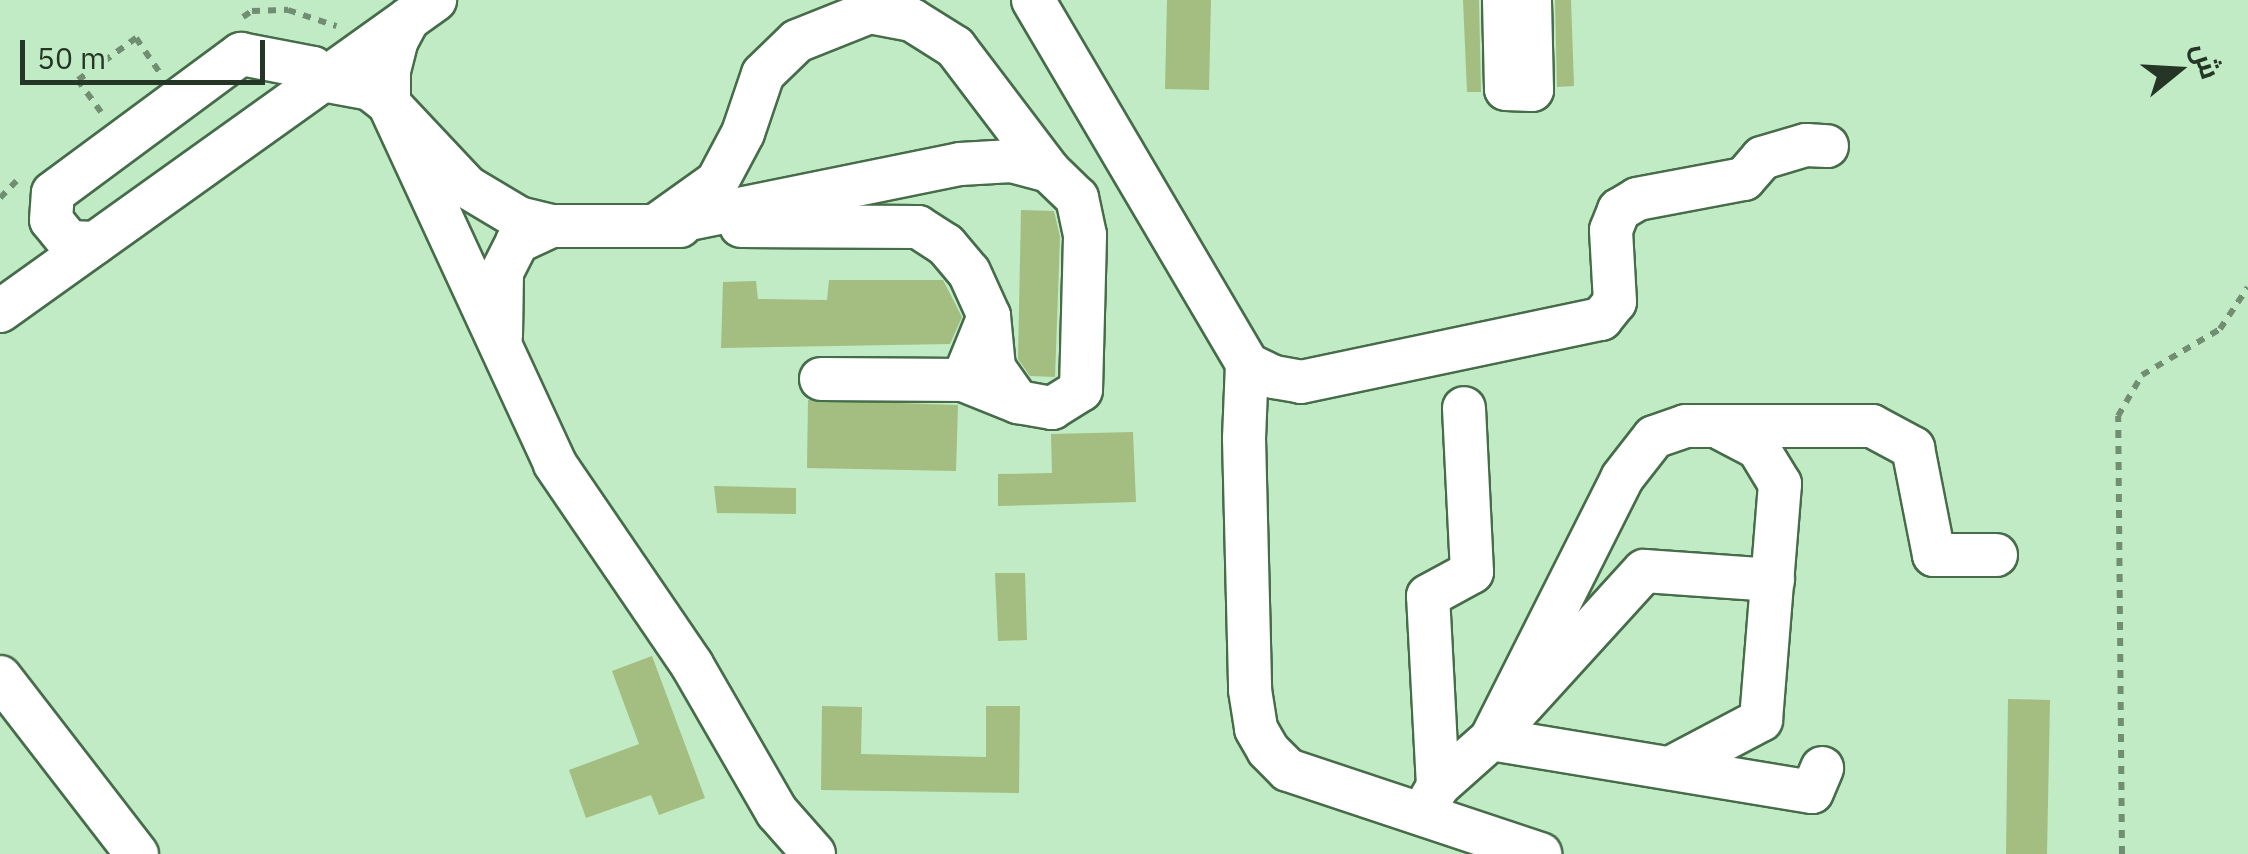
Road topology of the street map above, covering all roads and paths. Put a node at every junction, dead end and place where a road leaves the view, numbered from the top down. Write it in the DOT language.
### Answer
graph roads {
  1 [pos="1033,0"];
  2 [pos="1504,0"];
  3 [pos="1530,0"];
  4 [pos="417,6"];
  5 [pos="318,74"];
  6 [pos="388,104"];
  7 [pos="1827,146"];
  8 [pos="1049,171"];
  9 [pos="551,226"];
  10 [pos="655,226"];
  11 [pos="81,242"];
  12 [pos="2248,288"];
  13 [pos="0,291"];
  14 [pos="0,310"];
  15 [pos="989,316"];
  16 [pos="500,346"];
  17 [pos="1247,364"];
  18 [pos="821,379"];
  19 [pos="963,380"];
  20 [pos="1018,402"];
  21 [pos="1464,408"];
  22 [pos="1722,429"];
  23 [pos="1996,555"];
  24 [pos="1772,580"];
  25 [pos="0,677"];
  26 [pos="0,700"];
  27 [pos="1492,739"];
  28 [pos="1670,768"];
  29 [pos="1822,768"];
  30 [pos="1430,800"];
  31 [pos="119,854"];
  32 [pos="137,854"];
  33 [pos="814,854"];
  34 [pos="1540,854"];
  35 [pos="2122,854"];
  1 -- 17 [label="lane"];
  2 -- 3 [label="lane"];
  4 -- 5 [label="lane"];
  4 -- 6 [label="lane"];
  5 -- 6 [label="lane"];
  5 -- 11 [label="lane"];
  6 -- 9 [label="lane"];
  6 -- 16 [label="lane"];
  7 -- 17 [label="lane"];
  8 -- 10 [label="lane"];
  8 -- 10 [label="lane"];
  8 -- 20 [label="lane"];
  9 -- 10 [label="lane"];
  9 -- 16 [label="lane"];
  10 -- 15 [label="lane"];
  11 -- 13 [label="lane"];
  11 -- 14 [label="lane"];
  12 -- 35 [label="path"];
  15 -- 19 [label="lane"];
  15 -- 20 [label="lane"];
  16 -- 33 [label="lane"];
  17 -- 30 [label="lane"];
  18 -- 19 [label="lane"];
  19 -- 20 [label="lane"];
  21 -- 30 [label="lane"];
  22 -- 23 [label="lane"];
  22 -- 24 [label="lane"];
  22 -- 27 [label="lane"];
  24 -- 27 [label="lane"];
  24 -- 28 [label="lane"];
  25 -- 32 [label="lane"];
  26 -- 31 [label="lane"];
  27 -- 28 [label="lane"];
  27 -- 30 [label="lane"];
  28 -- 29 [label="lane"];
  30 -- 34 [label="lane"];
}
